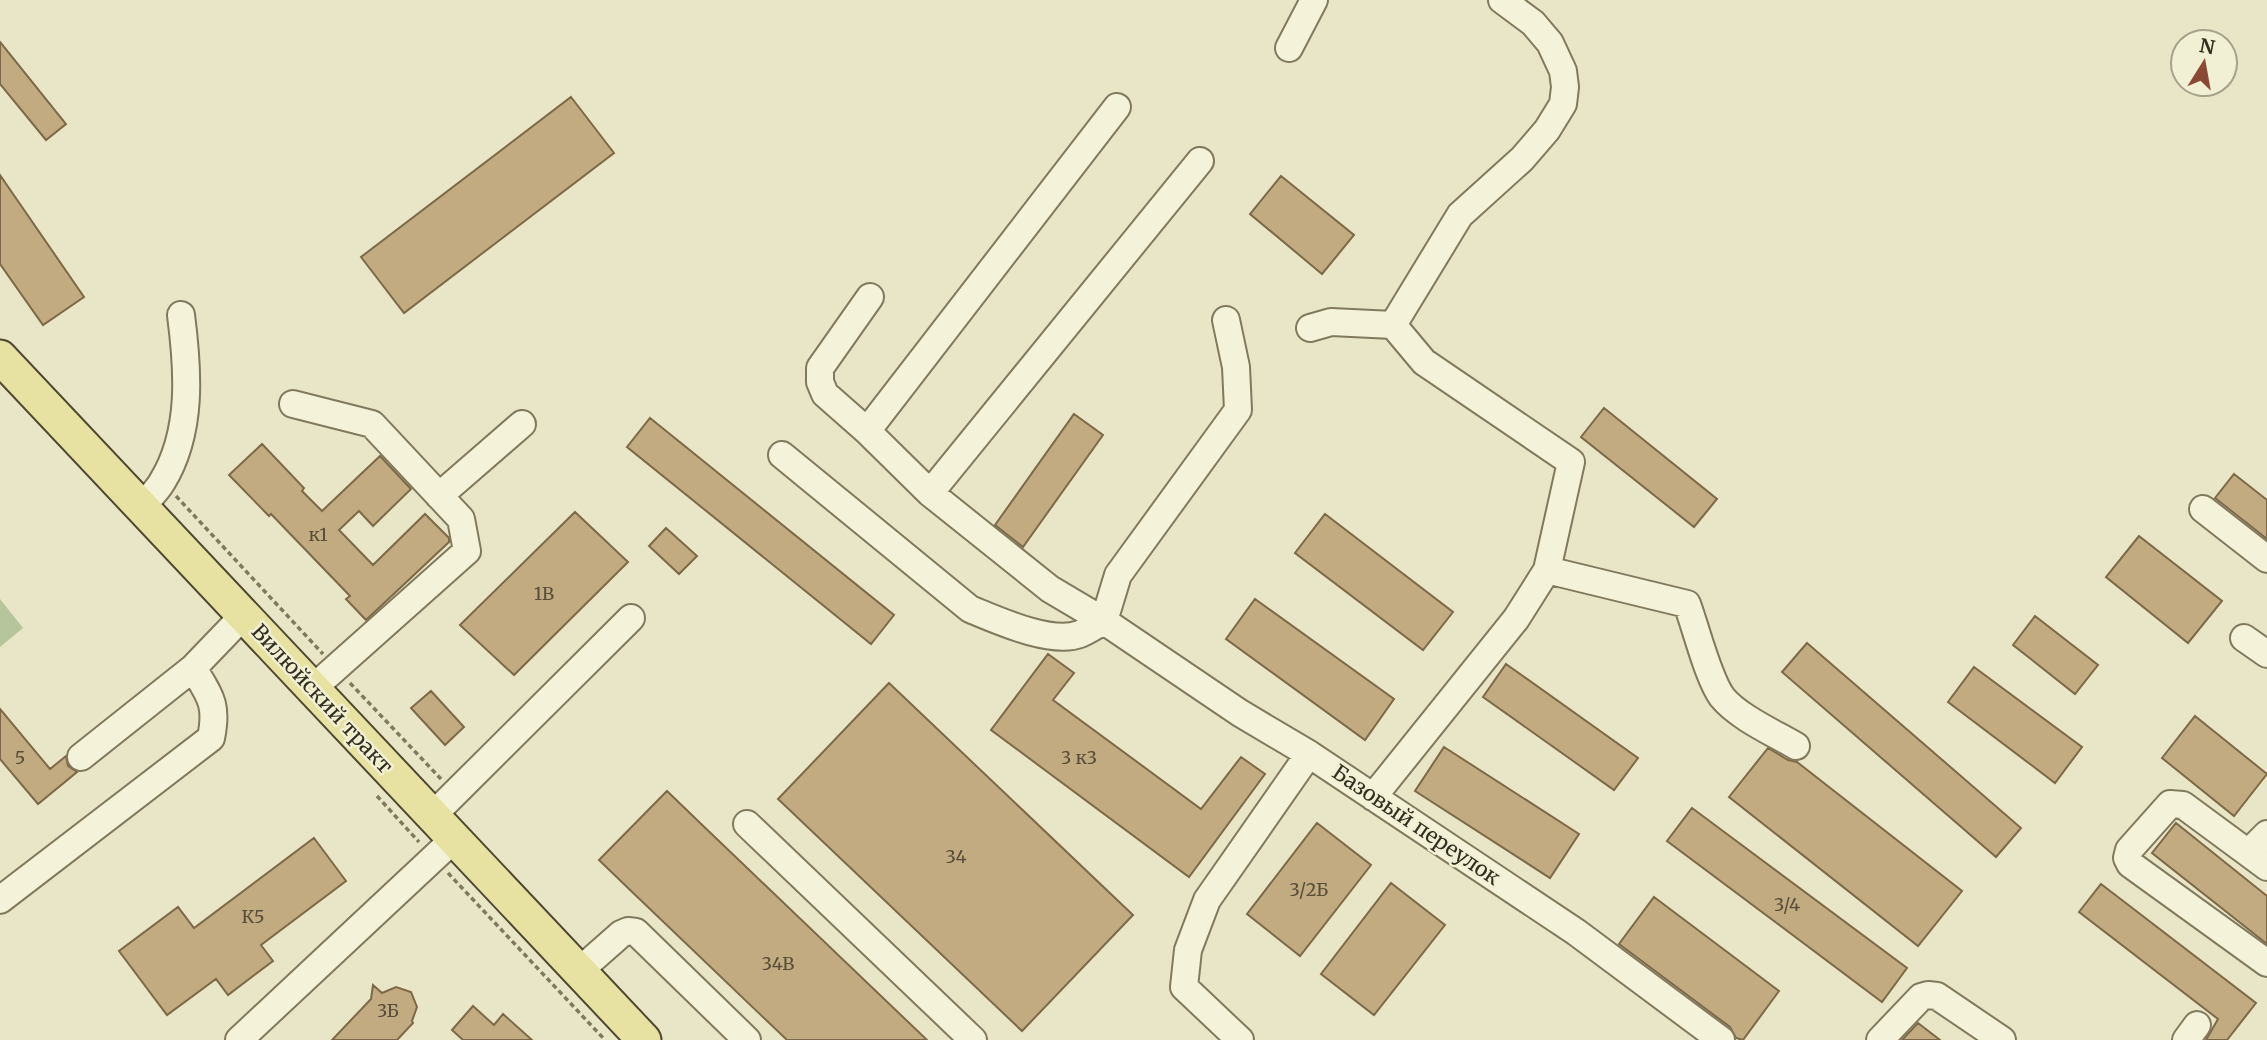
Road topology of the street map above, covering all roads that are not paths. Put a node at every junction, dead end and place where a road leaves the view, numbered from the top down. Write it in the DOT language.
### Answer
graph roads {
  1 [pos="1314,0"];
  2 [pos="1502,0"];
  3 [pos="1289,48"];
  4 [pos="1117,107"];
  5 [pos="1200,161"];
  6 [pos="870,297"];
  7 [pos="181,315"];
  8 [pos="1226,320"];
  9 [pos="1393,326"];
  10 [pos="1310,328"];
  11 [pos="0,357"];
  12 [pos="293,404"];
  13 [pos="522,424"];
  14 [pos="867,431"];
  15 [pos="782,455"];
  16 [pos="930,493"];
  17 [pos="439,496"];
  18 [pos="141,507"];
  19 [pos="2203,509"];
  20 [pos="2267,559"];
  21 [pos="1547,570"];
  22 [pos="243,616"];
  23 [pos="631,618"];
  24 [pos="1104,621"];
  25 [pos="2245,638"];
  26 [pos="2267,654"];
  27 [pos="193,668"];
  28 [pos="324,678"];
  29 [pos="1796,746"];
  30 [pos="1309,754"];
  31 [pos="81,757"];
  32 [pos="1373,797"];
  33 [pos="447,816"];
  34 [pos="747,824"];
  35 [pos="2261,851"];
  36 [pos="0,900"];
  37 [pos="2267,963"];
  38 [pos="579,971"];
  39 [pos="239,1040"];
  40 [pos="644,1040"];
  41 [pos="747,1040"];
  42 [pos="973,1040"];
  43 [pos="1240,1040"];
  44 [pos="1721,1040"];
  45 [pos="1880,1040"];
  46 [pos="2002,1040"];
  1 -- 3 [label="street"];
  2 -- 9 [label="street"];
  4 -- 14 [label="street"];
  5 -- 16 [label="street"];
  6 -- 14 [label="street, Базовый переулок"];
  7 -- 18 [label="street"];
  8 -- 24 [label="street"];
  9 -- 10 [label="street"];
  9 -- 21 [label="street"];
  11 -- 18 [label="main road, Вилюйский тракт"];
  12 -- 17 [label="street"];
  13 -- 17 [label="street"];
  14 -- 16 [label="street, Базовый переулок"];
  15 -- 24 [label="street"];
  16 -- 24 [label="street, Базовый переулок"];
  17 -- 28 [label="street"];
  18 -- 22 [label="main road, Вилюйский тракт"];
  19 -- 20 [label="street"];
  21 -- 29 [label="street"];
  21 -- 32 [label="street"];
  22 -- 27 [label="street"];
  22 -- 28 [label="main road, Вилюйский тракт"];
  23 -- 33 [label="street"];
  24 -- 30 [label="street, Базовый переулок"];
  25 -- 26 [label="street"];
  27 -- 31 [label="street"];
  27 -- 36 [label="street"];
  28 -- 33 [label="main road, Вилюйский тракт"];
  30 -- 32 [label="street, Базовый переулок"];
  30 -- 43 [label="street"];
  32 -- 44 [label="street, Базовый переулок"];
  33 -- 38 [label="main road, Вилюйский тракт"];
  33 -- 39 [label="street"];
  34 -- 42 [label="street"];
  35 -- 37 [label="street"];
  38 -- 40 [label="main road, Вилюйский тракт"];
  38 -- 41 [label="street"];
  45 -- 46 [label="street"];
}
